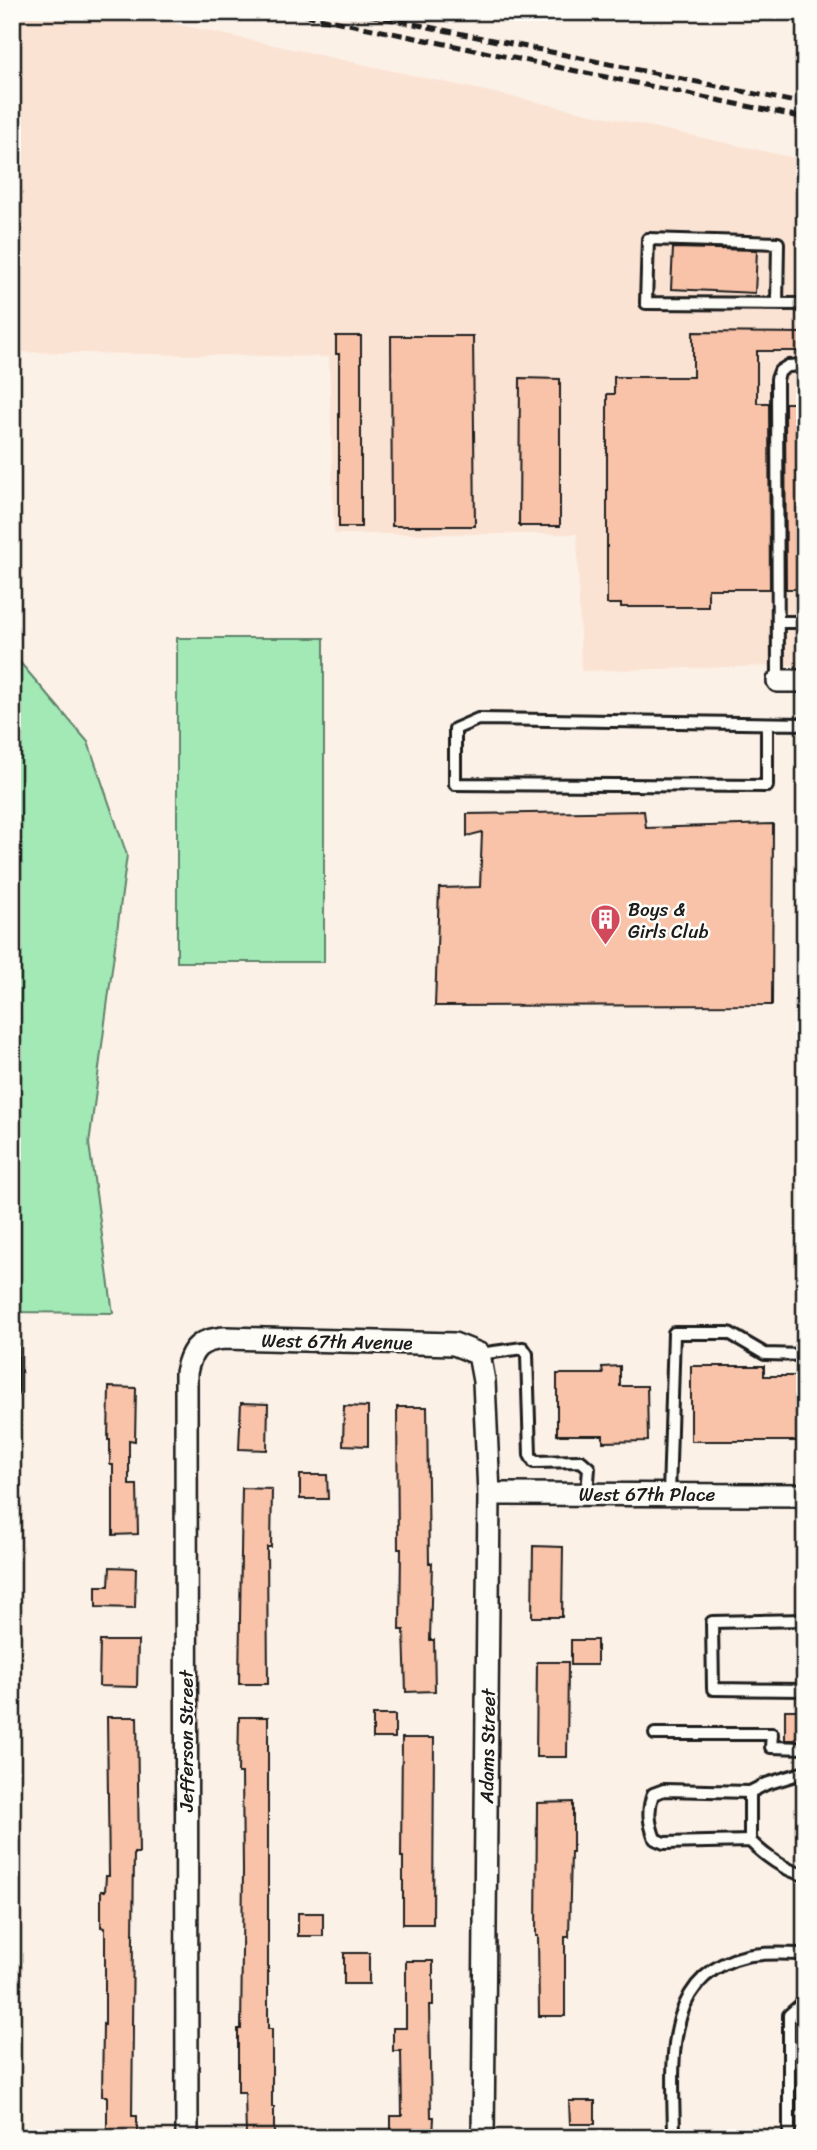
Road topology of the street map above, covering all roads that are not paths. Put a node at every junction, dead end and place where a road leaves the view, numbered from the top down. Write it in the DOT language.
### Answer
graph roads {
  1 [pos="777,304"];
  2 [pos="805,304"];
  3 [pos="805,365"];
  4 [pos="778,622"];
  5 [pos="805,622"];
  6 [pos="778,681"];
  7 [pos="805,681"];
  8 [pos="767,724"];
  9 [pos="805,724"];
  10 [pos="197,1347"];
  11 [pos="12,1348"];
  12 [pos="479,1354"];
  13 [pos="805,1355"];
  14 [pos="12,1391"];
  15 [pos="489,1494"];
  16 [pos="587,1494"];
  17 [pos="669,1494"];
  18 [pos="805,1495"];
  19 [pos="805,1620"];
  20 [pos="805,1689"];
  21 [pos="655,1734"];
  22 [pos="805,1748"];
  23 [pos="805,1772"];
  24 [pos="750,1792"];
  25 [pos="750,1841"];
  26 [pos="805,1875"];
  27 [pos="805,1954"];
  28 [pos="805,2001"];
  29 [pos="187,2138"];
  30 [pos="483,2138"];
  31 [pos="674,2138"];
  32 [pos="789,2138"];
  1 -- 1 [label="lane"];
  1 -- 2 [label="lane"];
  3 -- 4 [label="lane"];
  4 -- 5 [label="lane"];
  4 -- 6 [label="lane"];
  6 -- 7 [label="street"];
  8 -- 8 [label="lane"];
  8 -- 9 [label="lane"];
  10 -- 12 [label="street, West 67th Avenue"];
  10 -- 29 [label="street, Jefferson Street"];
  11 -- 14 [label="lane"];
  12 -- 15 [label="street, Adams Street"];
  12 -- 16 [label="lane"];
  13 -- 17 [label="lane"];
  15 -- 16 [label="street, West 67th Place"];
  15 -- 30 [label="street, Adams Street"];
  16 -- 17 [label="street, West 67th Place"];
  17 -- 18 [label="street, West 67th Place"];
  19 -- 20 [label="lane"];
  21 -- 22 [label="lane"];
  23 -- 24 [label="lane"];
  24 -- 25 [label="lane"];
  24 -- 25 [label="lane"];
  25 -- 26 [label="lane"];
  27 -- 31 [label="lane"];
  28 -- 32 [label="lane"];
}
